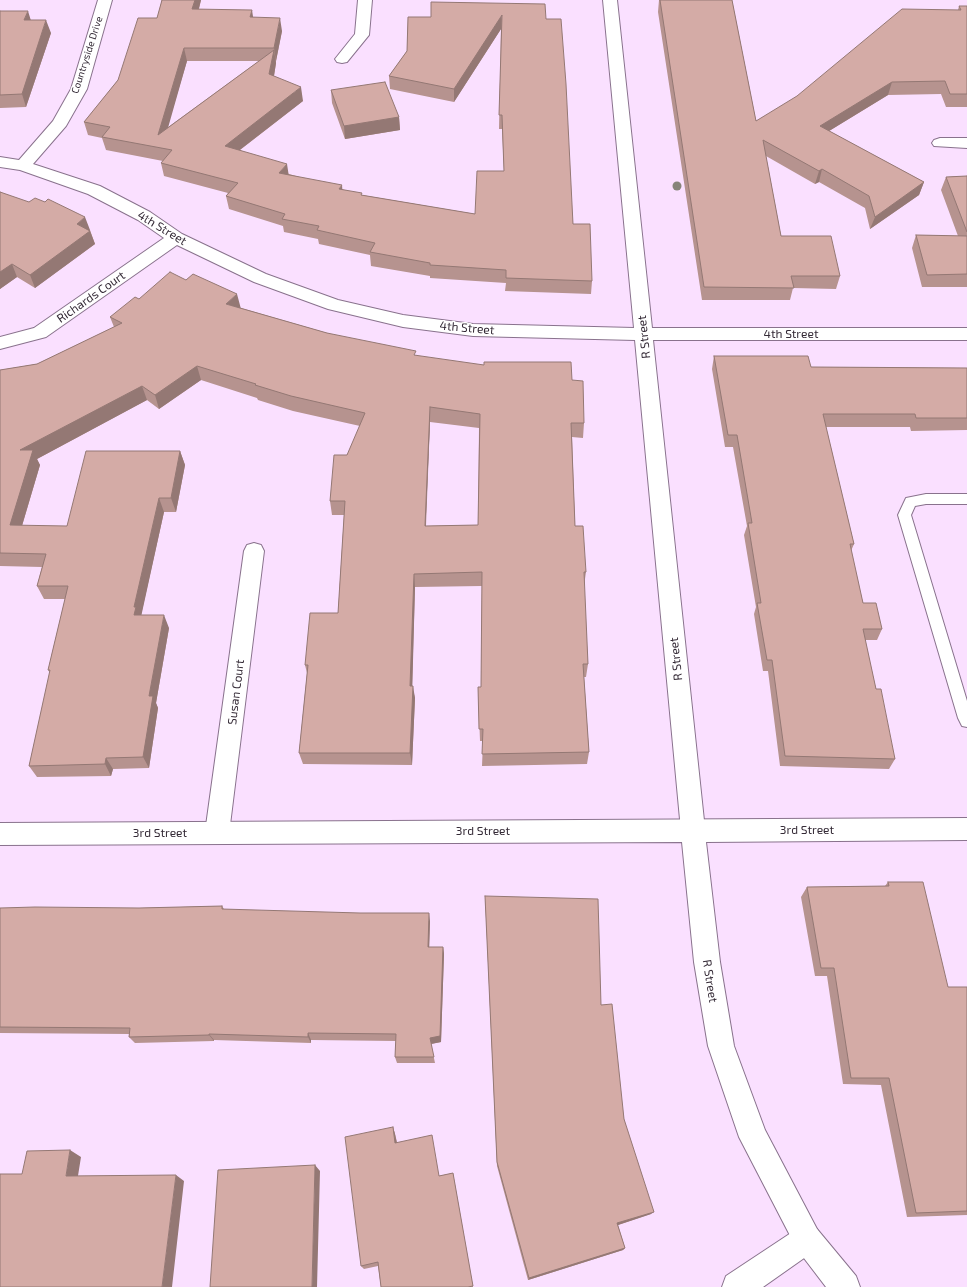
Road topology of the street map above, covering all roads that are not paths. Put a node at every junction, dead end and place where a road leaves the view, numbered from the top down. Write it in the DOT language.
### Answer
graph roads {
  1 [pos="105,0"];
  2 [pos="365,0"];
  3 [pos="610,0"];
  4 [pos="342,59"];
  5 [pos="940,143"];
  6 [pos="967,143"];
  7 [pos="0,162"];
  8 [pos="23,166"];
  9 [pos="176,238"];
  10 [pos="644,334"];
  11 [pos="967,334"];
  12 [pos="0,343"];
  13 [pos="967,499"];
  14 [pos="254,551"];
  15 [pos="967,721"];
  16 [pos="967,829"];
  17 [pos="693,830"];
  18 [pos="217,833"];
  19 [pos="0,834"];
  20 [pos="807,1239"];
  21 [pos="737,1287"];
  22 [pos="845,1287"];
  1 -- 8 [label="street, Countryside Drive"];
  2 -- 4 [label="street"];
  3 -- 10 [label="street, R Street"];
  5 -- 6 [label="street"];
  7 -- 8 [label="street, 4th Street"];
  8 -- 9 [label="street, 4th Street"];
  9 -- 10 [label="street, 4th Street"];
  9 -- 12 [label="street, Richards Court"];
  10 -- 11 [label="street, 4th Street"];
  10 -- 17 [label="street, R Street"];
  13 -- 15 [label="lane"];
  14 -- 18 [label="street, Susan Court"];
  16 -- 17 [label="street, 3rd Street"];
  17 -- 18 [label="street, 3rd Street"];
  17 -- 20 [label="street, R Street"];
  18 -- 19 [label="street, 3rd Street"];
  20 -- 21 [label="street"];
  20 -- 22 [label="street, R Street"];
}
